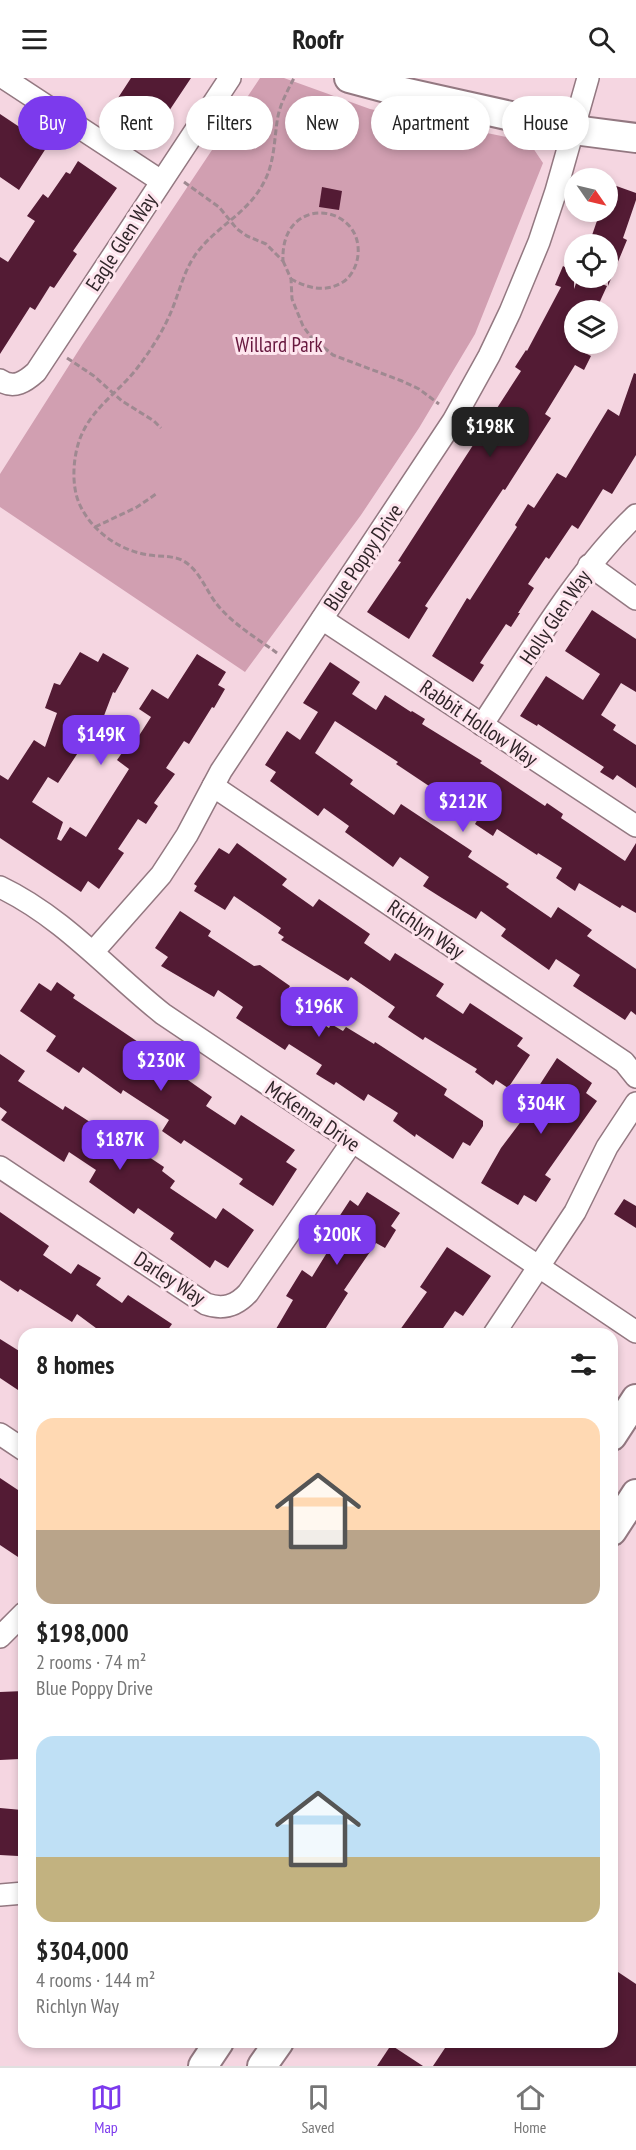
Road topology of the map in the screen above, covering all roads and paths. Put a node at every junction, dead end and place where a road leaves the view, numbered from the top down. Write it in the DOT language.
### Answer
graph roads {
  1 [pos="4,78"];
  2 [pos="230,78"];
  3 [pos="294,78"];
  4 [pos="349,78"];
  5 [pos="588,78"];
  6 [pos="583,96"];
  7 [pos="502,114"];
  8 [pos="589,132"];
  9 [pos="636,138"];
  10 [pos="568,150"];
  11 [pos="169,179"];
  12 [pos="231,222"];
  13 [pos="283,261"];
  14 [pos="291,279"];
  15 [pos="51,348"];
  16 [pos="0,380"];
  17 [pos="115,394"];
  18 [pos="455,416"];
  19 [pos="161,428"];
  20 [pos="156,494"];
  21 [pos="636,515"];
  22 [pos="95,527"];
  23 [pos="589,565"];
  24 [pos="636,599"];
  25 [pos="322,619"];
  26 [pos="292,664"];
  27 [pos="482,725"];
  28 [pos="213,786"];
  29 [pos="636,826"];
  30 [pos="0,887"];
  31 [pos="93,952"];
  32 [pos="636,1077"];
  33 [pos="636,1102"];
  34 [pos="352,1142"];
  35 [pos="0,1167"];
  36 [pos="539,1268"];
  37 [pos="498,1328"];
  38 [pos="636,1332"];
  39 [pos="636,1399"];
  40 [pos="618,1427"];
  41 [pos="0,1434"];
  42 [pos="18,1446"];
  43 [pos="636,1494"];
  44 [pos="618,1522"];
  45 [pos="18,1619"];
  46 [pos="0,1636"];
  47 [pos="18,1894"];
  48 [pos="0,1895"];
  49 [pos="215,2048"];
  50 [pos="275,2048"];
  51 [pos="203,2066"];
  52 [pos="262,2066"];
  1 -- 11 [label="street"];
  2 -- 11 [label="street, Eagle Glen Way"];
  3 -- 12 [label="path"];
  4 -- 7 [label="street"];
  5 -- 6 [label="street, Blue Poppy Drive"];
  8 -- 9 [label="street"];
  10 -- 18 [label="street, Blue Poppy Drive"];
  11 -- 12 [label="path"];
  11 -- 15 [label="street, Eagle Glen Way"];
  12 -- 13 [label="path"];
  12 -- 17 [label="path"];
  13 -- 14 [label="path"];
  13 -- 14 [label="path"];
  14 -- 18 [label="path"];
  15 -- 16 [label="street, Eagle Glen Way"];
  15 -- 17 [label="path"];
  17 -- 19 [label="path"];
  17 -- 22 [label="path"];
  18 -- 25 [label="street, Blue Poppy Drive"];
  20 -- 22 [label="path"];
  21 -- 23 [label="street, Holly Glen Way"];
  22 -- 26 [label="path"];
  23 -- 24 [label="street"];
  23 -- 27 [label="street, Holly Glen Way"];
  25 -- 26 [label="street, Blue Poppy Drive"];
  25 -- 27 [label="street, Rabbit Hollow Way"];
  26 -- 28 [label="street, Blue Poppy Drive"];
  27 -- 29 [label="street, Rabbit Hollow Way"];
  28 -- 31 [label="street, Blue Poppy Drive"];
  28 -- 32 [label="street, Richlyn Way"];
  30 -- 31 [label="street, McKenna Drive"];
  31 -- 34 [label="street, McKenna Drive"];
  33 -- 36 [label="street"];
  34 -- 35 [label="street, Darley Way"];
  34 -- 36 [label="street, McKenna Drive"];
  36 -- 37 [label="street"];
  36 -- 38 [label="street, McKenna Drive"];
  39 -- 40 [label="street"];
  41 -- 42 [label="street"];
  43 -- 44 [label="street"];
  45 -- 46 [label="street"];
  47 -- 48 [label="street"];
  49 -- 51 [label="street"];
  50 -- 52 [label="street"];
}
